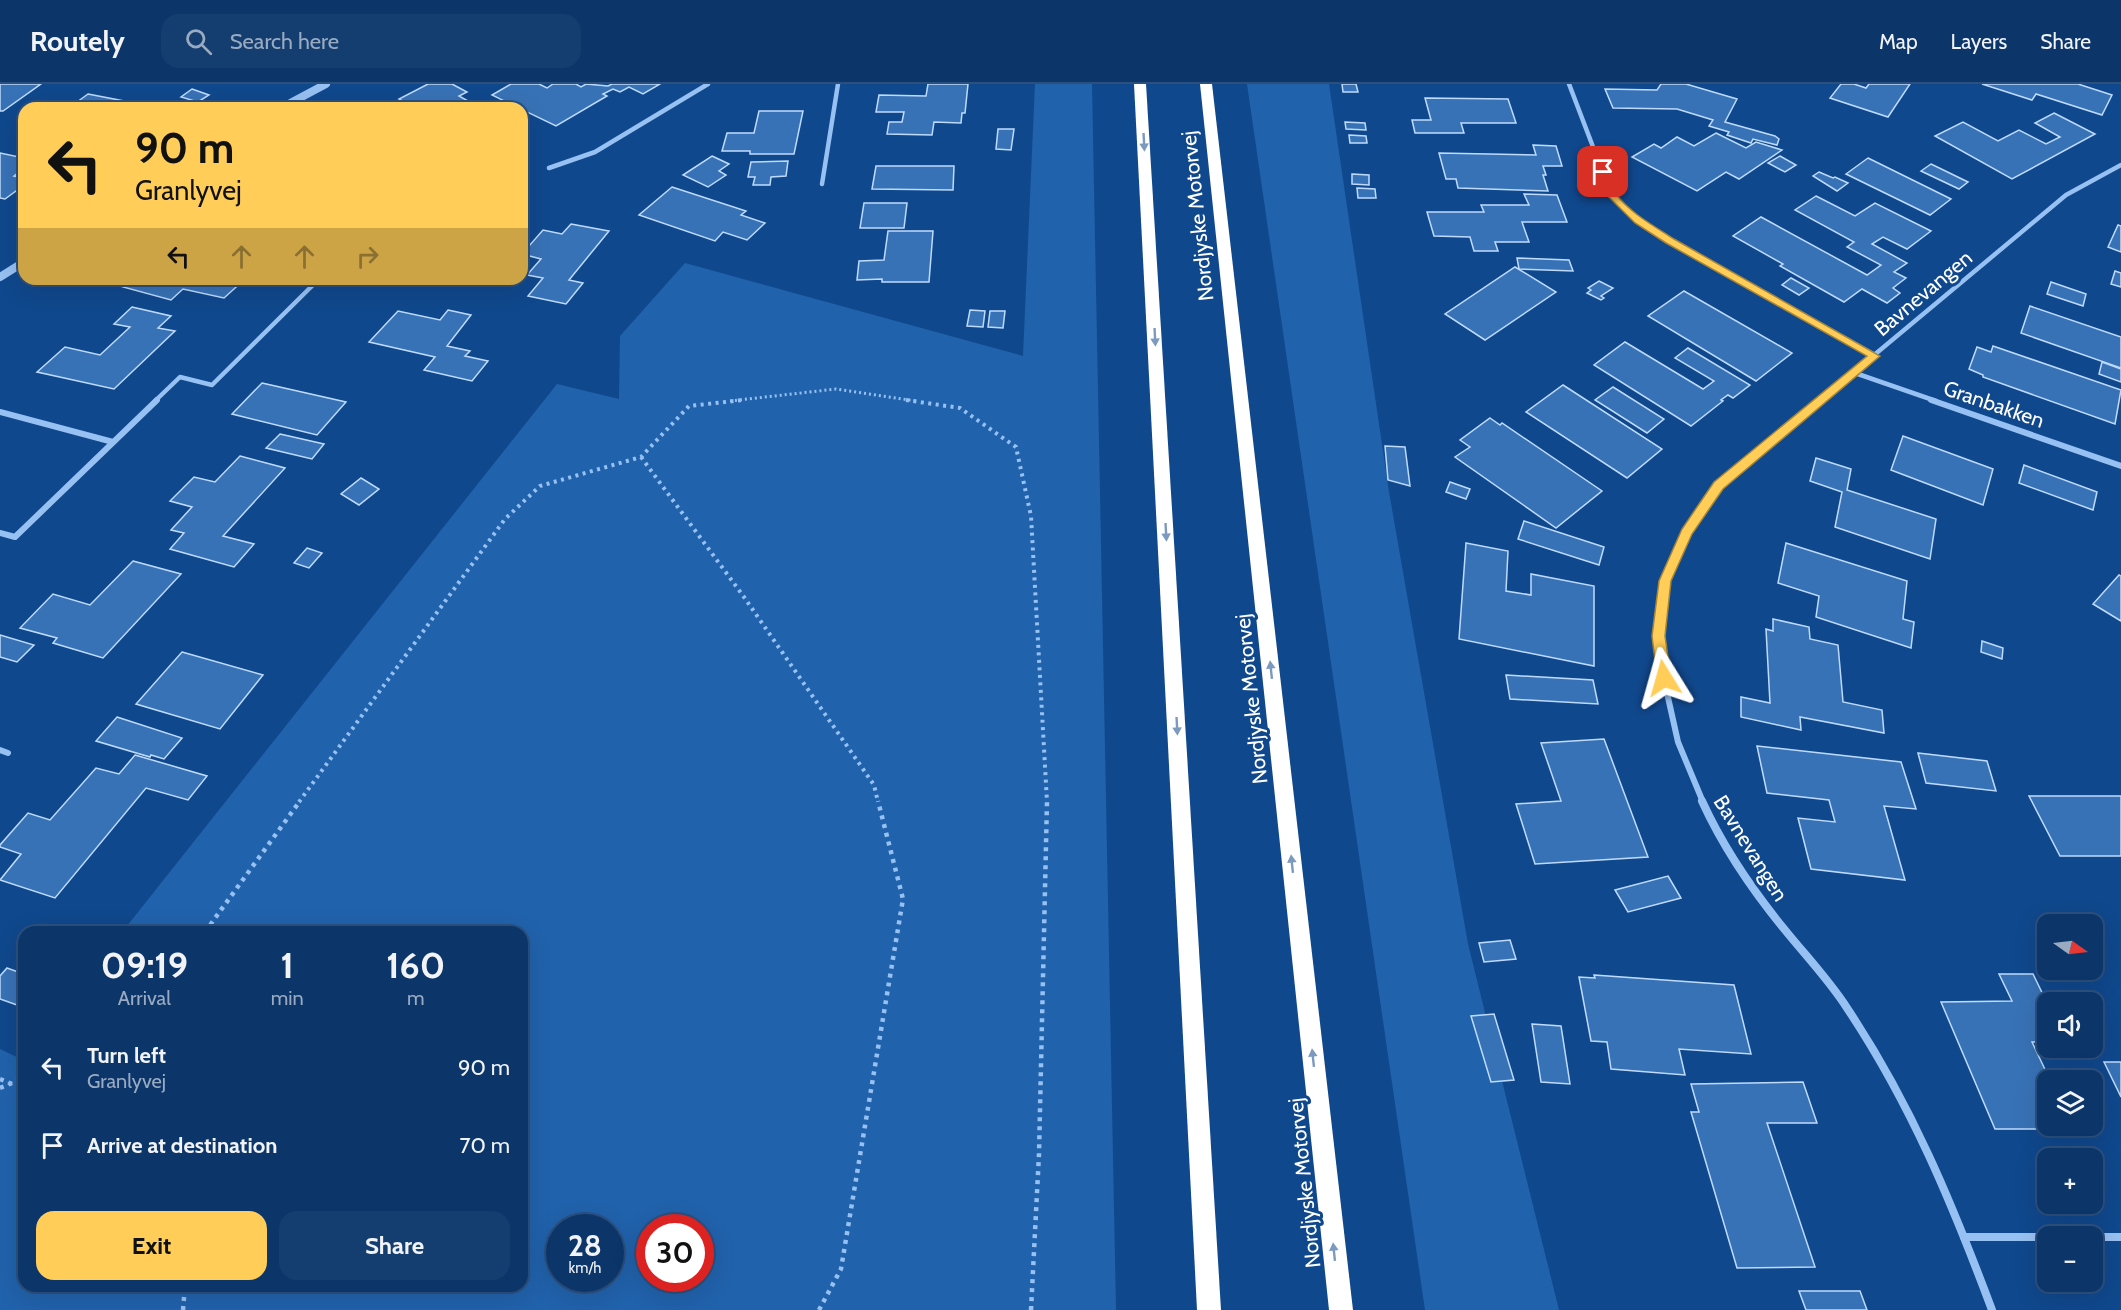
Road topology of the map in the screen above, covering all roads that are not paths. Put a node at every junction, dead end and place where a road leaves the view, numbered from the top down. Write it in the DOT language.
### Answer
graph roads {
  1 [pos="326,84"];
  2 [pos="708,84"];
  3 [pos="838,84"];
  4 [pos="1140,84"];
  5 [pos="1206,84"];
  6 [pos="1569,84"];
  7 [pos="292,102"];
  8 [pos="2121,165"];
  9 [pos="549,168"];
  10 [pos="822,184"];
  11 [pos="18,266"];
  12 [pos="0,277"];
  13 [pos="313,285"];
  14 [pos="1875,356"];
  15 [pos="1855,373"];
  16 [pos="0,412"];
  17 [pos="113,442"];
  18 [pos="2121,466"];
  19 [pos="0,533"];
  20 [pos="0,750"];
  21 [pos="8,753"];
  22 [pos="1964,1237"];
  23 [pos="2037,1237"];
  24 [pos="2103,1237"];
  25 [pos="2121,1238"];
  26 [pos="1209,1310"];
  27 [pos="1341,1310"];
  28 [pos="1992,1310"];
  1 -- 7 [label="street"];
  2 -- 9 [label="street"];
  3 -- 10 [label="street"];
  4 -- 26 [label="highway, one-way"];
  27 -- 5 [label="highway, Nordjyske Motorvej, one-way"];
  6 -- 14 [label="street"];
  8 -- 14 [label="street, Bavnevangen"];
  11 -- 12 [label="street"];
  13 -- 17 [label="street"];
  14 -- 15 [label="street, Bavnevangen"];
  15 -- 18 [label="street, Granbakken"];
  15 -- 22 [label="street, Bavnevangen"];
  16 -- 17 [label="street"];
  17 -- 19 [label="street"];
  20 -- 21 [label="street"];
  22 -- 23 [label="street"];
  22 -- 28 [label="street, Bavnevangen"];
  24 -- 25 [label="street"];
}
